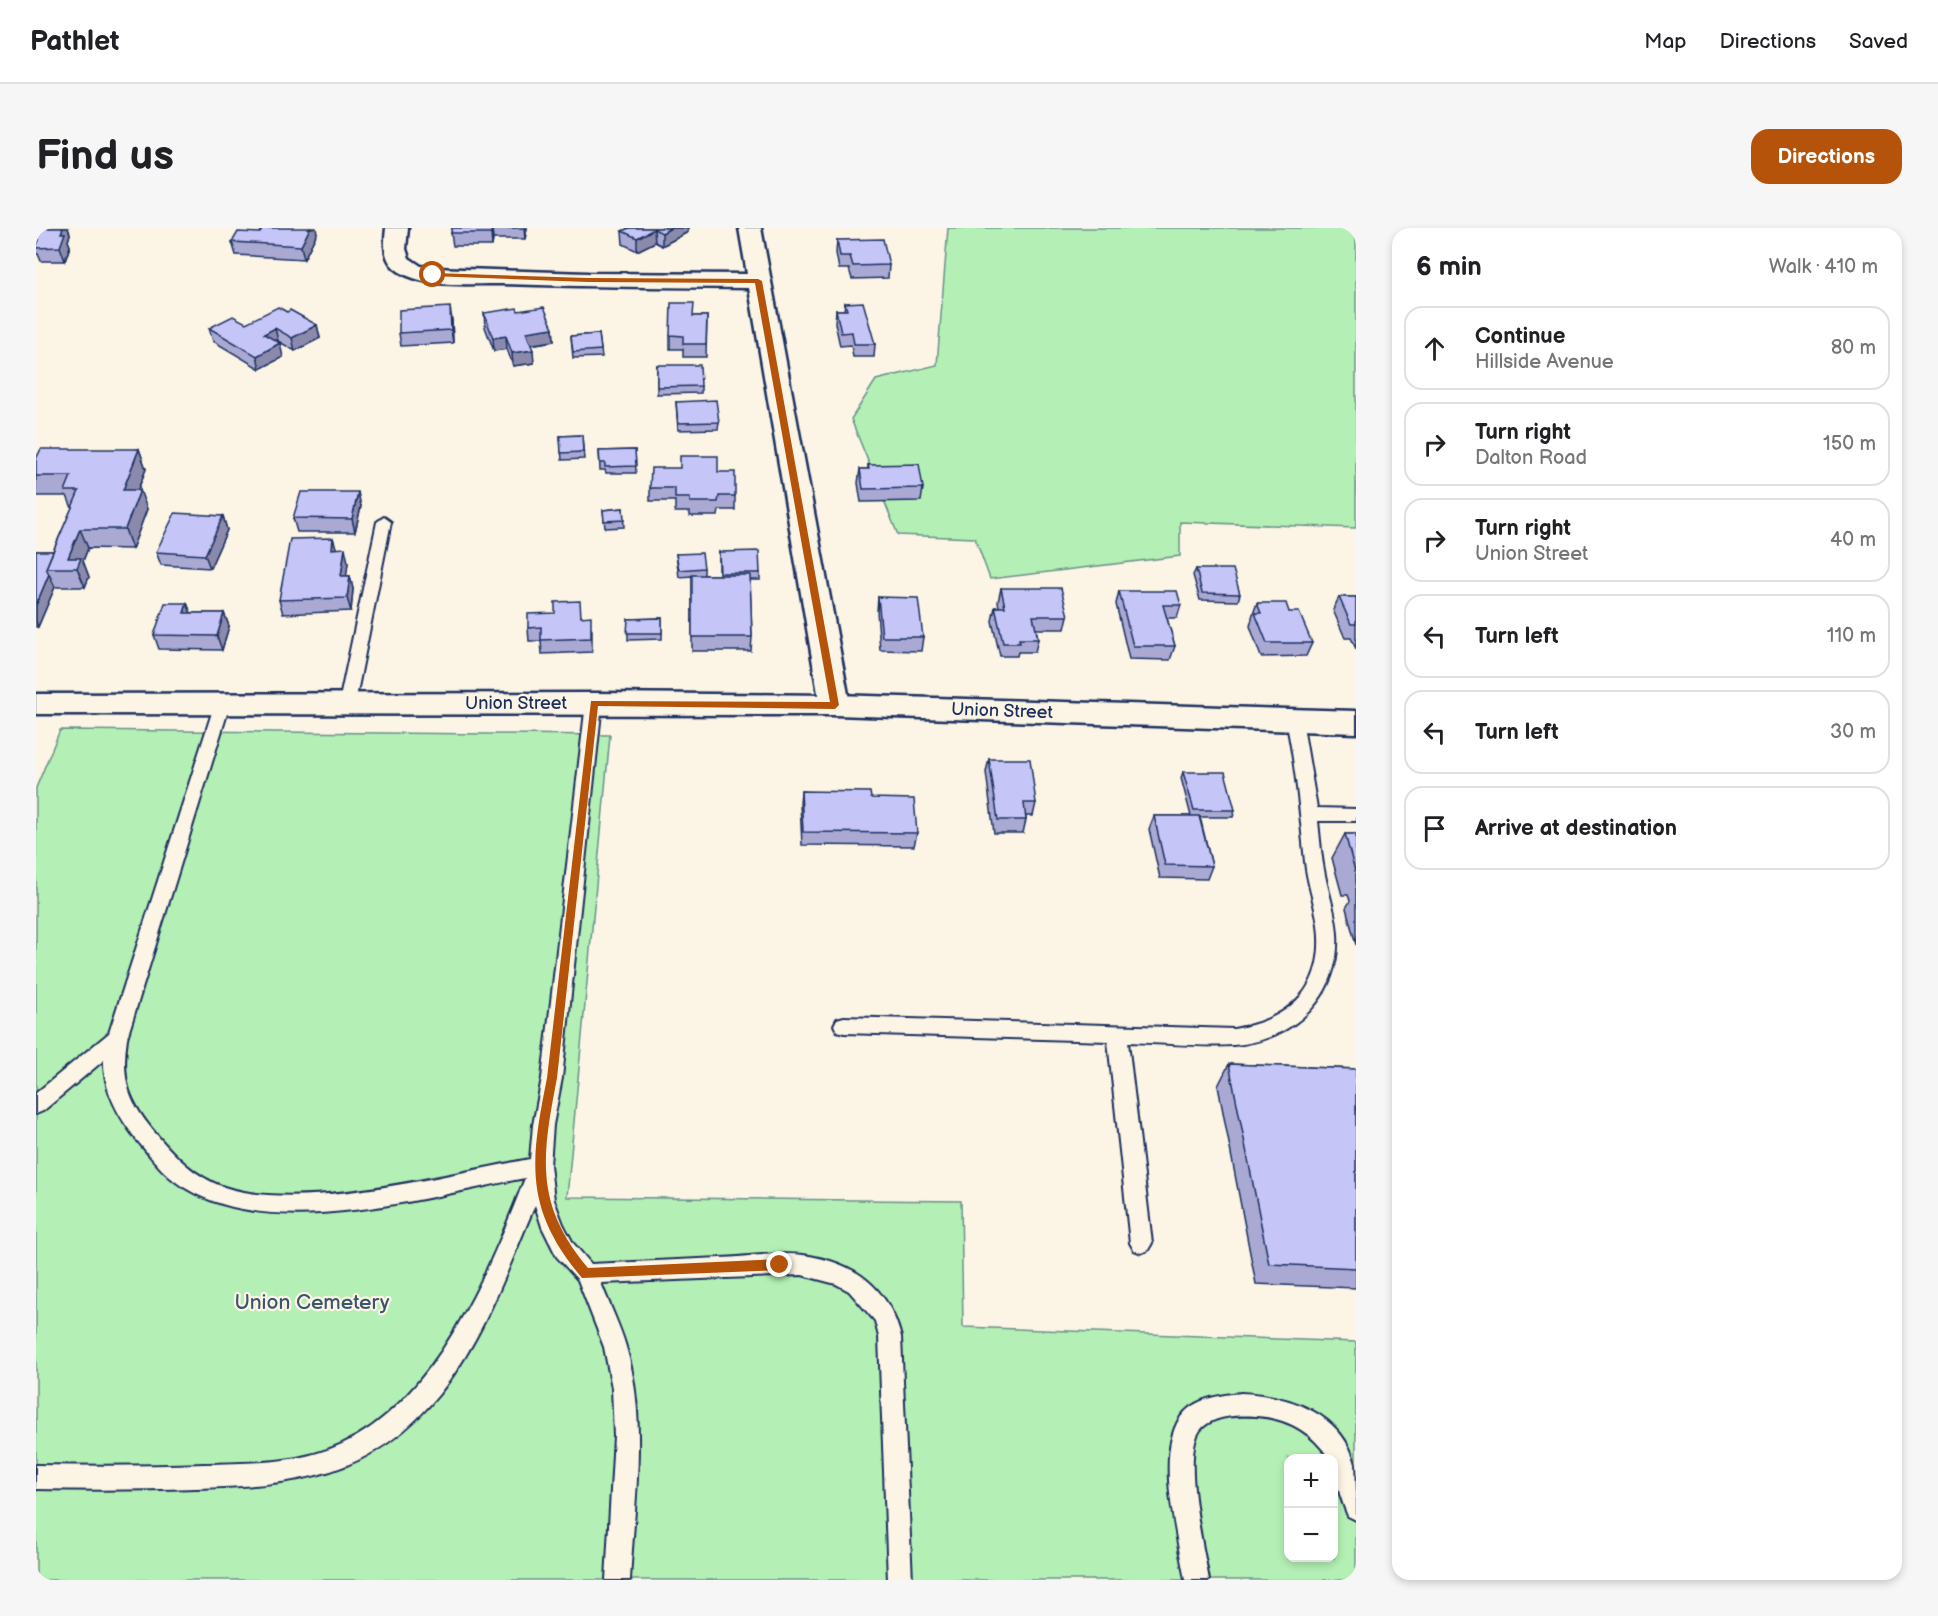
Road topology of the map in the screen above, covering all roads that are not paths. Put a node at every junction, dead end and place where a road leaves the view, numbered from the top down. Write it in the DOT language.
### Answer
graph roads {
  1 [pos="397,228"];
  2 [pos="750,228"];
  3 [pos="758,281"];
  4 [pos="384,522"];
  5 [pos="347,703"];
  6 [pos="594,703"];
  7 [pos="36,704"];
  8 [pos="222,704"];
  9 [pos="835,705"];
  10 [pos="1294,720"];
  11 [pos="1356,722"];
  12 [pos="1311,814"];
  13 [pos="1356,815"];
  14 [pos="844,1025"];
  15 [pos="1118,1033"];
  16 [pos="117,1038"];
  17 [pos="36,1105"];
  18 [pos="540,1167"];
  19 [pos="1141,1243"];
  20 [pos="586,1274"];
  21 [pos="36,1477"];
  22 [pos="1356,1508"];
  23 [pos="618,1580"];
  24 [pos="900,1580"];
  25 [pos="1197,1580"];
  1 -- 3 [label="street"];
  2 -- 3 [label="street"];
  3 -- 9 [label="street"];
  4 -- 5 [label="lane"];
  5 -- 6 [label="street, Union Street"];
  5 -- 8 [label="street, Union Street"];
  6 -- 9 [label="street, Union Street"];
  6 -- 18 [label="lane"];
  7 -- 8 [label="street, Union Street"];
  8 -- 16 [label="lane"];
  9 -- 10 [label="street, Union Street"];
  10 -- 11 [label="street, Union Street"];
  10 -- 12 [label="lane"];
  12 -- 13 [label="lane"];
  12 -- 15 [label="lane"];
  14 -- 15 [label="lane"];
  15 -- 19 [label="lane"];
  16 -- 17 [label="lane"];
  16 -- 18 [label="lane"];
  18 -- 20 [label="lane"];
  18 -- 21 [label="lane"];
  20 -- 23 [label="lane"];
  20 -- 24 [label="lane"];
  22 -- 25 [label="lane"];
}
